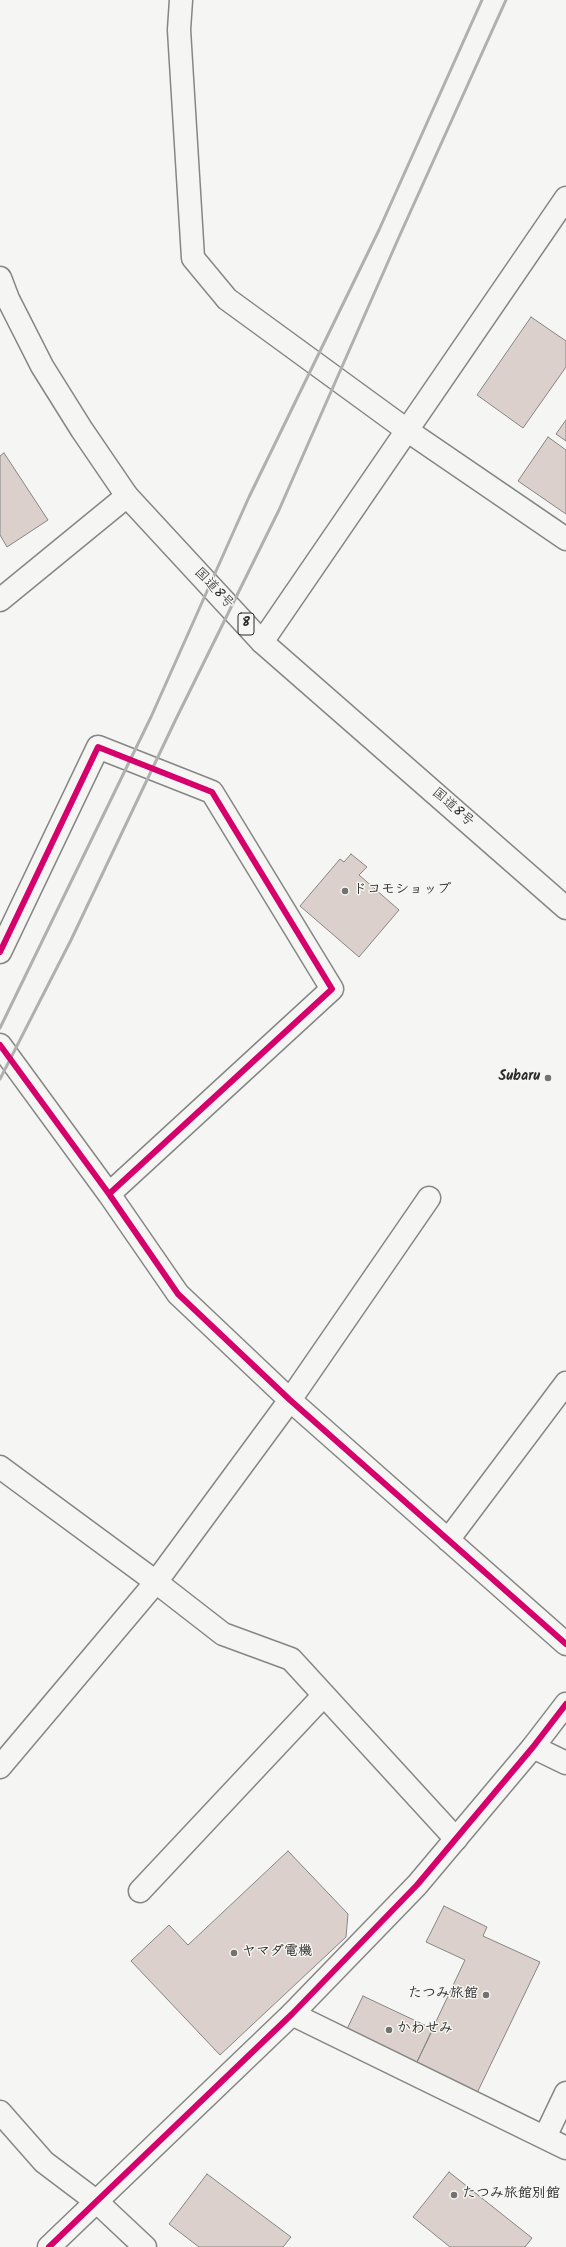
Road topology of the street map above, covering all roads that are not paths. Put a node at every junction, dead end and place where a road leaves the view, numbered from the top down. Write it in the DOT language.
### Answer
graph roads {
  1 [pos="181,0"];
  2 [pos="566,198"];
  3 [pos="0,278"];
  4 [pos="408,431"];
  5 [pos="127,496"];
  6 [pos="566,538"];
  7 [pos="0,600"];
  8 [pos="262,642"];
  9 [pos="566,908"];
  10 [pos="0,952"];
  11 [pos="0,1045"];
  12 [pos="109,1194"];
  13 [pos="429,1198"];
  14 [pos="566,1383"];
  15 [pos="290,1400"];
  16 [pos="0,1466"];
  17 [pos="448,1540"];
  18 [pos="156,1582"];
  19 [pos="566,1644"];
  20 [pos="324,1695"];
  21 [pos="566,1704"];
  22 [pos="533,1747"];
  23 [pos="2,1760"];
  24 [pos="566,1763"];
  25 [pos="456,1839"];
  26 [pos="140,1891"];
  27 [pos="292,2014"];
  28 [pos="566,2093"];
  29 [pos="0,2112"];
  30 [pos="545,2137"];
  31 [pos="566,2148"];
  32 [pos="97,2202"];
  33 [pos="49,2247"];
  34 [pos="145,2247"];
  1 -- 4 [label="main road"];
  2 -- 4 [label="main road"];
  3 -- 5 [label="main road, 国道8号 / 8"];
  4 -- 6 [label="main road"];
  4 -- 8 [label="main road"];
  5 -- 7 [label="main road"];
  5 -- 8 [label="main road, 国道8号 / 8"];
  8 -- 9 [label="main road, 国道8号 / 8"];
  10 -- 12 [label="main road"];
  11 -- 12 [label="main road"];
  12 -- 15 [label="main road"];
  13 -- 15 [label="main road"];
  14 -- 17 [label="main road"];
  15 -- 17 [label="main road"];
  15 -- 18 [label="main road"];
  16 -- 18 [label="main road"];
  17 -- 19 [label="main road"];
  18 -- 20 [label="main road"];
  18 -- 23 [label="main road"];
  20 -- 25 [label="main road"];
  20 -- 26 [label="main road"];
  21 -- 22 [label="main road"];
  22 -- 24 [label="main road"];
  22 -- 25 [label="main road"];
  25 -- 27 [label="main road"];
  27 -- 30 [label="main road"];
  27 -- 32 [label="main road"];
  28 -- 30 [label="main road"];
  29 -- 32 [label="main road"];
  30 -- 31 [label="main road"];
  32 -- 33 [label="main road"];
  32 -- 34 [label="main road"];
}
